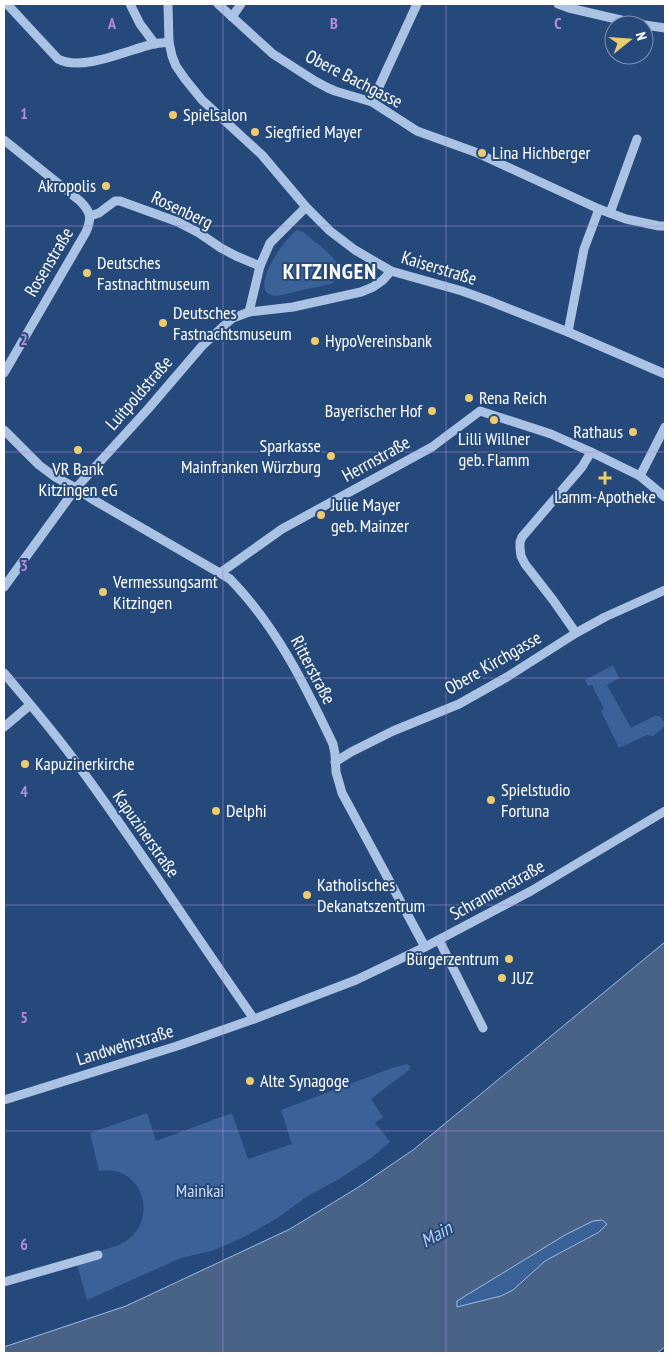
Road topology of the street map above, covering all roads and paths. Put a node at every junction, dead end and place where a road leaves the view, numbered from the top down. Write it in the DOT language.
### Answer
graph roads {
  1 [pos="7,4"];
  2 [pos="130,4"];
  3 [pos="168,4"];
  4 [pos="218,4"];
  5 [pos="241,4"];
  6 [pos="417,4"];
  7 [pos="558,4"];
  8 [pos="232,17"];
  9 [pos="665,28"];
  10 [pos="169,42"];
  11 [pos="155,44"];
  12 [pos="372,102"];
  13 [pos="637,139"];
  14 [pos="4,140"];
  15 [pos="306,207"];
  16 [pos="599,209"];
  17 [pos="610,213"];
  18 [pos="90,216"];
  19 [pos="665,226"];
  20 [pos="260,266"];
  21 [pos="391,271"];
  22 [pos="249,312"];
  23 [pos="568,332"];
  24 [pos="4,373"];
  25 [pos="665,374"];
  26 [pos="665,427"];
  27 [pos="4,430"];
  28 [pos="591,452"];
  29 [pos="640,476"];
  30 [pos="76,488"];
  31 [pos="665,497"];
  32 [pos="220,573"];
  33 [pos="4,587"];
  34 [pos="665,590"];
  35 [pos="576,633"];
  36 [pos="4,674"];
  37 [pos="30,705"];
  38 [pos="4,727"];
  39 [pos="336,762"];
  40 [pos="665,811"];
  41 [pos="439,940"];
  42 [pos="425,947"];
  43 [pos="254,1019"];
  44 [pos="483,1028"];
  45 [pos="4,1100"];
  46 [pos="98,1255"];
  47 [pos="4,1282"];
  1 -- 11 [label="street"];
  2 -- 11 [label="street"];
  3 -- 10 [label="street, Kaiserstraße"];
  4 -- 8 [label="street, Obere Bachgasse"];
  5 -- 8 [label="street"];
  6 -- 12 [label="street"];
  7 -- 9 [label="street"];
  8 -- 12 [label="street, Obere Bachgasse"];
  10 -- 11 [label="street"];
  10 -- 15 [label="street, Kaiserstraße"];
  12 -- 16 [label="street, Obere Bachgasse"];
  13 -- 17 [label="street"];
  14 -- 18 [label="street, Rosenstraße"];
  15 -- 20 [label="street"];
  15 -- 21 [label="street, Kaiserstraße"];
  16 -- 17 [label="street, Obere Bachgasse"];
  16 -- 23 [label="street"];
  17 -- 19 [label="street, Obere Bachgasse"];
  18 -- 20 [label="street, Rosenberg"];
  18 -- 24 [label="street, Rosenstraße"];
  20 -- 22 [label="street"];
  21 -- 22 [label="street, Luitpoldstraße"];
  21 -- 23 [label="street, Kaiserstraße"];
  22 -- 30 [label="street, Luitpoldstraße"];
  23 -- 25 [label="street, Kaiserstraße"];
  26 -- 29 [label="street"];
  27 -- 30 [label="street, Ritterstraße"];
  28 -- 29 [label="street"];
  28 -- 32 [label="street, Herrnstraße"];
  28 -- 35 [label="street"];
  29 -- 31 [label="street"];
  30 -- 32 [label="street, Ritterstraße"];
  30 -- 33 [label="street, Luitpoldstraße"];
  32 -- 39 [label="street, Ritterstraße"];
  34 -- 35 [label="street, Obere Kirchgasse"];
  35 -- 39 [label="street, Obere Kirchgasse"];
  36 -- 37 [label="street, Kapuzinerstraße"];
  37 -- 38 [label="street"];
  37 -- 43 [label="street, Kapuzinerstraße"];
  39 -- 42 [label="street, Ritterstraße"];
  40 -- 41 [label="street, Schrannenstraße"];
  41 -- 42 [label="street, Schrannenstraße"];
  41 -- 44 [label="street"];
  42 -- 43 [label="street, Schrannenstraße"];
  43 -- 45 [label="street, Landwehrstraße"];
  46 -- 47 [label="street"];
}
